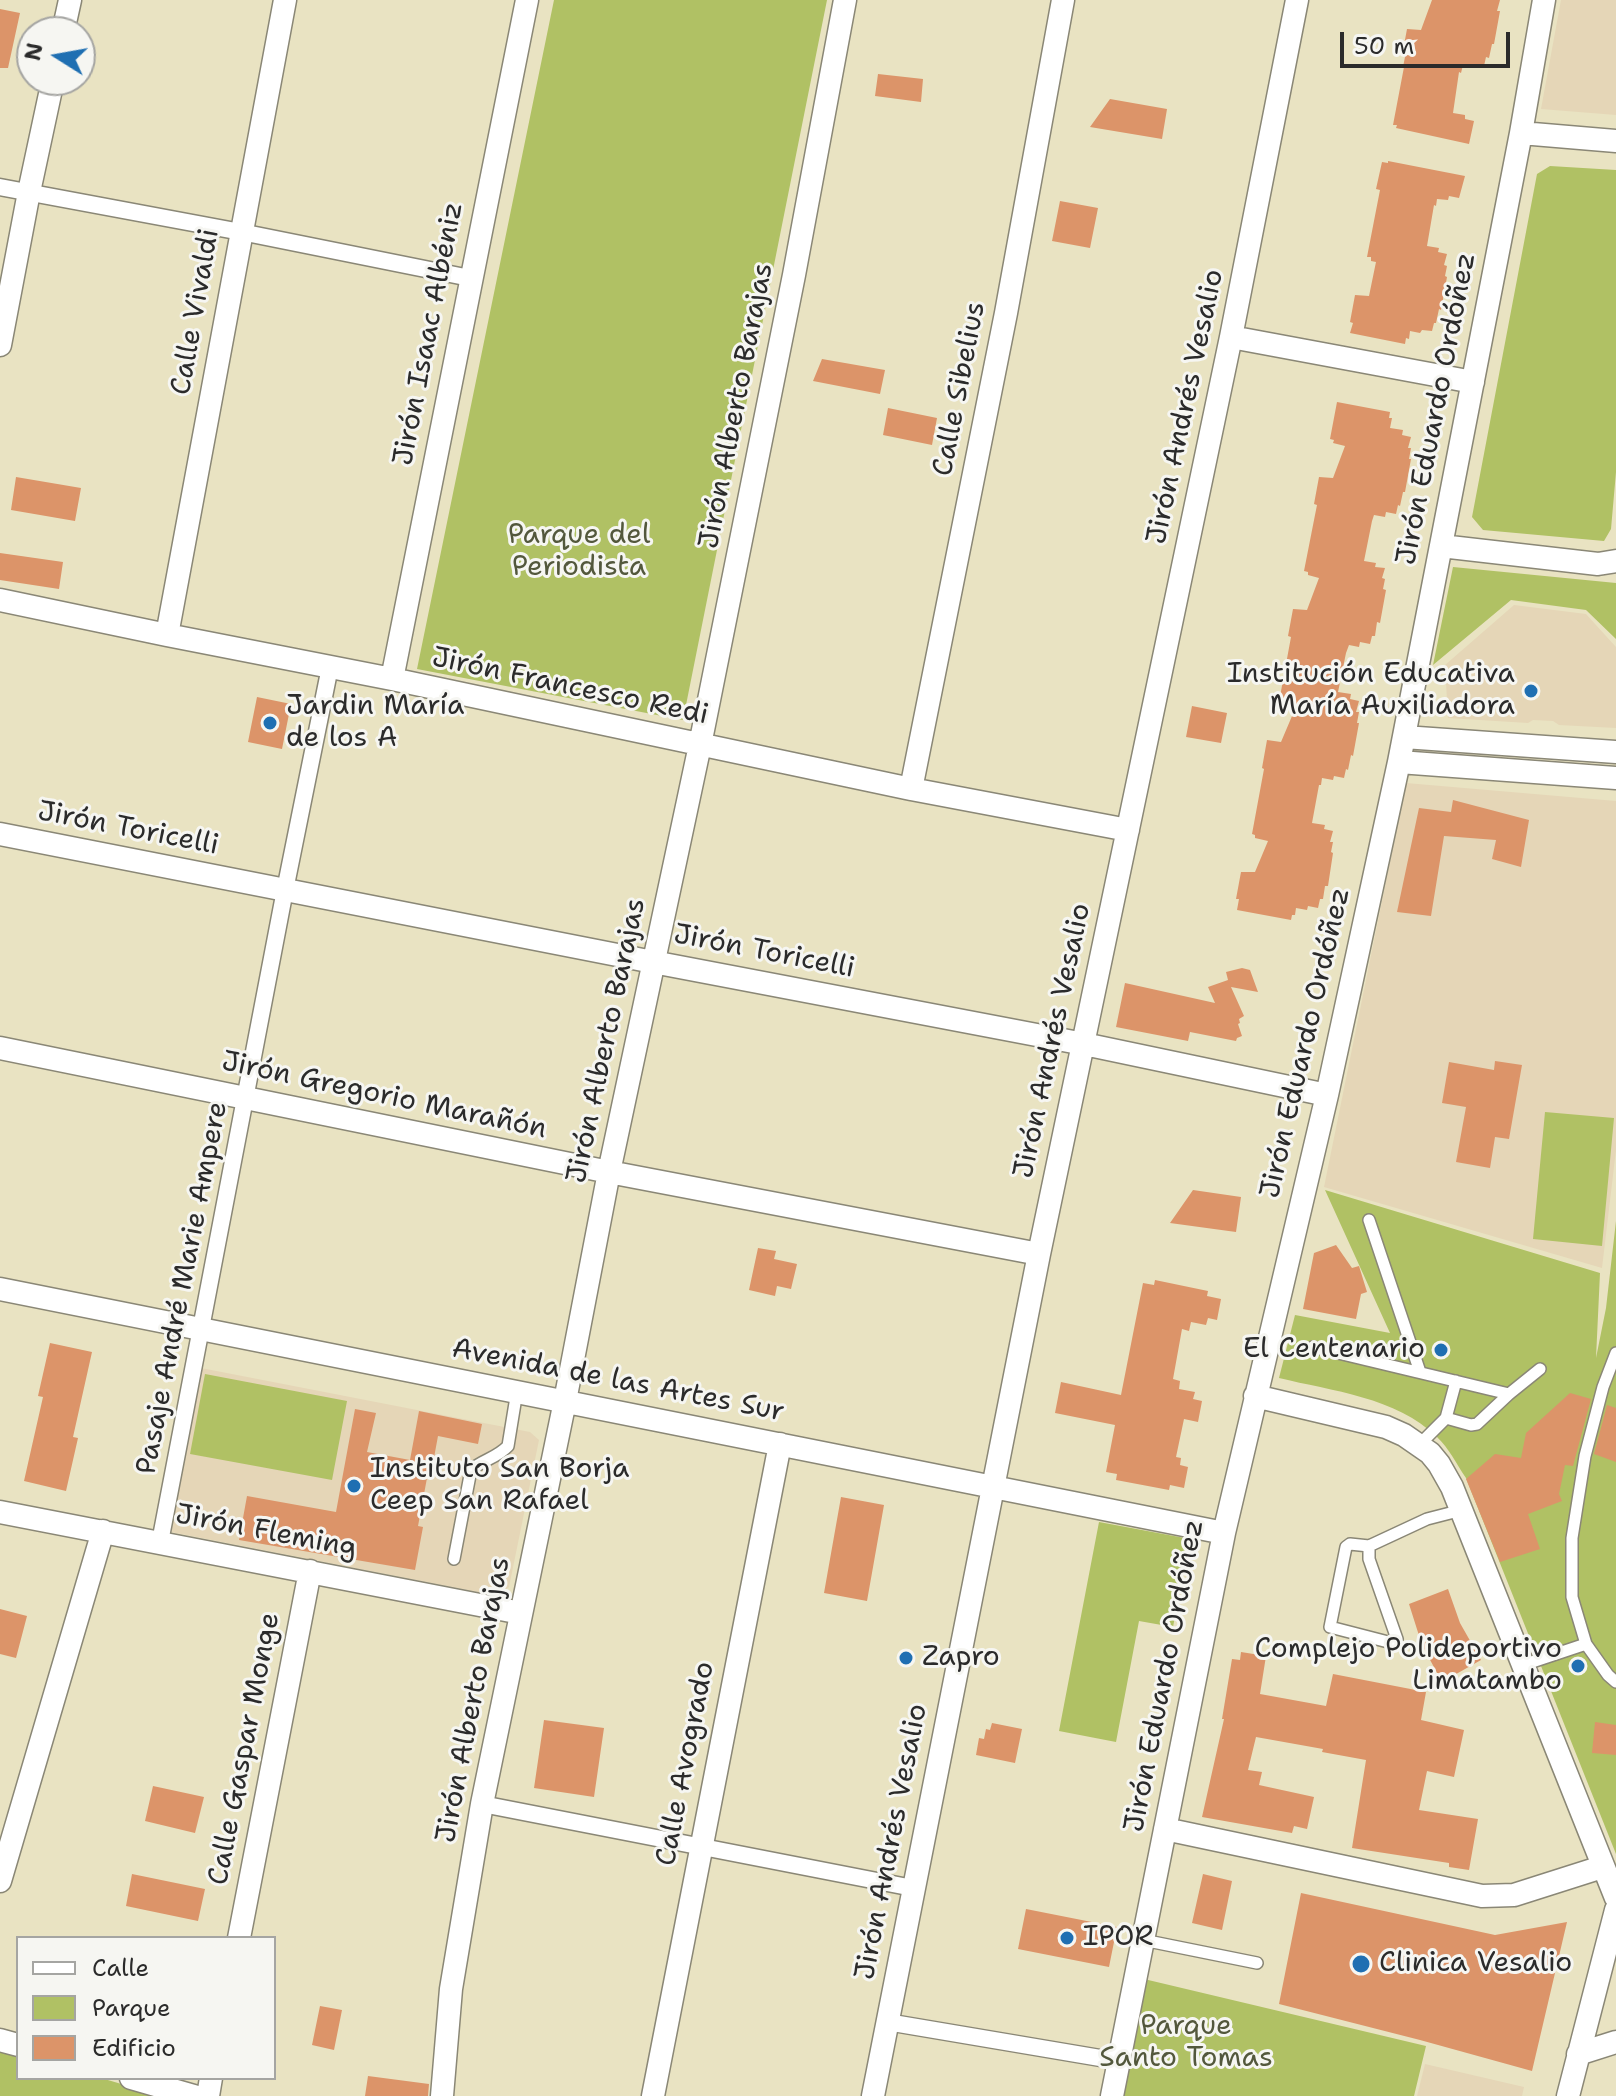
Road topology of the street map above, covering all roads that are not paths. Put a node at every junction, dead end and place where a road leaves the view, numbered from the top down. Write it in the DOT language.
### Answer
graph roads {
  1 [pos="285,0"];
  2 [pos="527,0"];
  3 [pos="845,0"];
  4 [pos="1063,0"];
  5 [pos="1297,0"];
  6 [pos="1544,0"];
  7 [pos="50,96"];
  8 [pos="1521,133"];
  9 [pos="1616,141"];
  10 [pos="0,187"];
  11 [pos="29,192"];
  12 [pos="241,232"];
  13 [pos="470,278"];
  14 [pos="1231,337"];
  15 [pos="0,345"];
  16 [pos="1473,382"];
  17 [pos="1441,546"];
  18 [pos="1616,561"];
  19 [pos="0,600"];
  20 [pos="167,635"];
  21 [pos="330,667"];
  22 [pos="392,679"];
  23 [pos="1404,737"];
  24 [pos="700,745"];
  25 [pos="1616,752"];
  26 [pos="1399,762"];
  27 [pos="1616,778"];
  28 [pos="911,789"];
  29 [pos="1128,830"];
  30 [pos="0,834"];
  31 [pos="285,890"];
  32 [pos="653,962"];
  33 [pos="1084,1044"];
  34 [pos="0,1048"];
  35 [pos="1327,1095"];
  36 [pos="246,1098"];
  37 [pos="609,1172"];
  38 [pos="1369,1220"];
  39 [pos="1039,1254"];
  40 [pos="0,1289"];
  41 [pos="202,1329"];
  42 [pos="1313,1347"];
  43 [pos="1616,1353"];
  44 [pos="1540,1369"];
  45 [pos="1420,1372"];
  46 [pos="1456,1381"];
  47 [pos="517,1391"];
  48 [pos="1509,1394"];
  49 [pos="1255,1396"];
  50 [pos="565,1401"];
  51 [pos="1446,1418"];
  52 [pos="780,1444"];
  53 [pos="1419,1445"];
  54 [pos="993,1487"];
  55 [pos="1462,1510"];
  56 [pos="0,1512"];
  57 [pos="103,1531"];
  58 [pos="1224,1533"];
  59 [pos="160,1542"];
  60 [pos="1369,1546"];
  61 [pos="454,1559"];
  62 [pos="310,1571"];
  63 [pos="521,1613"];
  64 [pos="1586,1644"];
  65 [pos="1523,1665"];
  66 [pos="1616,1682"];
  67 [pos="482,1804"];
  68 [pos="1165,1829"];
  69 [pos="700,1846"];
  70 [pos="1602,1867"];
  71 [pos="0,1881"];
  72 [pos="913,1888"];
  73 [pos="1616,1898"];
  74 [pos="1616,1910"];
  75 [pos="239,1936"];
  76 [pos="1143,1940"];
  77 [pos="1257,1963"];
  78 [pos="887,2022"];
  79 [pos="1616,2042"];
  80 [pos="1578,2054"];
  81 [pos="1118,2061"];
  82 [pos="138,2080"];
  83 [pos="194,2096"];
  84 [pos="442,2096"];
  85 [pos="653,2096"];
  86 [pos="873,2096"];
  87 [pos="1112,2096"];
  88 [pos="1568,2096"];
  1 -- 12 [label="street, Calle Vivaldi"];
  2 -- 13 [label="street, Jirón Isaac Albéniz"];
  3 -- 24 [label="street, Jirón Alberto Barajas"];
  4 -- 28 [label="street, Calle Sibelius"];
  5 -- 14 [label="street, Jirón Andrés Vesalio"];
  6 -- 8 [label="street, Jirón Eduardo Ordóñez"];
  7 -- 11 [label="street"];
  8 -- 9 [label="street"];
  8 -- 16 [label="street, Jirón Eduardo Ordóñez"];
  10 -- 11 [label="street"];
  11 -- 12 [label="street"];
  11 -- 15 [label="street"];
  12 -- 13 [label="street"];
  12 -- 20 [label="street, Calle Vivaldi"];
  13 -- 22 [label="street, Jirón Isaac Albéniz"];
  14 -- 16 [label="street"];
  14 -- 29 [label="street, Jirón Andrés Vesalio"];
  16 -- 17 [label="street, Jirón Eduardo Ordóñez"];
  17 -- 18 [label="street"];
  17 -- 23 [label="street, Jirón Eduardo Ordóñez"];
  19 -- 20 [label="street, Jirón Francesco Redi"];
  20 -- 21 [label="street, Jirón Francesco Redi"];
  21 -- 22 [label="street, Jirón Francesco Redi"];
  21 -- 31 [label="street, Pasaje André Marie Ampere"];
  22 -- 24 [label="street, Jirón Francesco Redi"];
  23 -- 25 [label="street"];
  23 -- 26 [label="street, Jirón Eduardo Ordóñez"];
  24 -- 28 [label="street, Jirón Francesco Redi"];
  24 -- 32 [label="street, Jirón Alberto Barajas"];
  26 -- 27 [label="street"];
  26 -- 35 [label="street, Jirón Eduardo Ordóñez"];
  28 -- 29 [label="street, Jirón Francesco Redi"];
  29 -- 33 [label="street, Jirón Andrés Vesalio"];
  30 -- 31 [label="street, Jirón Toricelli"];
  31 -- 32 [label="street, Jirón Toricelli"];
  31 -- 36 [label="street, Pasaje André Marie Ampere"];
  32 -- 33 [label="street, Jirón Toricelli"];
  32 -- 37 [label="street, Jirón Alberto Barajas"];
  33 -- 35 [label="street, Jirón Toricelli"];
  33 -- 39 [label="street, Jirón Andrés Vesalio"];
  34 -- 36 [label="street, Jirón Gregorio Marañón"];
  35 -- 49 [label="street, Jirón Eduardo Ordóñez"];
  36 -- 37 [label="street, Jirón Gregorio Marañón"];
  36 -- 41 [label="street, Pasaje André Marie Ampere"];
  37 -- 39 [label="street, Jirón Gregorio Marañón"];
  37 -- 50 [label="street, Jirón Alberto Barajas"];
  38 -- 45 [label="lane"];
  39 -- 54 [label="street, Jirón Andrés Vesalio"];
  40 -- 41 [label="street, Avenida de las Artes Sur"];
  41 -- 47 [label="street, Avenida de las Artes Sur"];
  41 -- 59 [label="street, Pasaje André Marie Ampere"];
  42 -- 45 [label="lane"];
  43 -- 64 [label="lane"];
  44 -- 48 [label="lane"];
  45 -- 46 [label="lane"];
  46 -- 48 [label="lane"];
  46 -- 51 [label="lane"];
  47 -- 50 [label="street, Avenida de las Artes Sur"];
  47 -- 61 [label="lane"];
  48 -- 51 [label="lane"];
  49 -- 53 [label="street"];
  49 -- 58 [label="street, Jirón Eduardo Ordóñez"];
  50 -- 52 [label="street, Avenida de las Artes Sur"];
  50 -- 63 [label="street, Jirón Alberto Barajas"];
  51 -- 53 [label="lane"];
  52 -- 54 [label="street, Avenida de las Artes Sur"];
  52 -- 69 [label="street, Calle Avogrado"];
  53 -- 55 [label="street"];
  54 -- 58 [label="street, Avenida de las Artes Sur"];
  54 -- 72 [label="street, Jirón Andrés Vesalio"];
  55 -- 60 [label="lane"];
  55 -- 65 [label="street"];
  56 -- 57 [label="street, Jirón Fleming"];
  57 -- 59 [label="street, Jirón Fleming"];
  57 -- 71 [label="street"];
  58 -- 68 [label="street, Jirón Eduardo Ordóñez"];
  59 -- 62 [label="street, Jirón Fleming"];
  60 -- 60 [label="lane"];
  62 -- 63 [label="street, Jirón Fleming"];
  62 -- 75 [label="street, Calle Gaspar Monge"];
  63 -- 67 [label="street, Jirón Alberto Barajas"];
  64 -- 65 [label="lane"];
  64 -- 66 [label="lane"];
  65 -- 70 [label="street"];
  67 -- 69 [label="street"];
  67 -- 84 [label="street, Jirón Alberto Barajas"];
  68 -- 70 [label="street"];
  68 -- 76 [label="street, Jirón Eduardo Ordóñez"];
  69 -- 72 [label="street"];
  69 -- 85 [label="street, Calle Avogrado"];
  70 -- 73 [label="street"];
  72 -- 78 [label="street, Jirón Andrés Vesalio"];
  74 -- 80 [label="street"];
  76 -- 77 [label="lane"];
  76 -- 81 [label="street, Jirón Eduardo Ordóñez"];
  78 -- 81 [label="street"];
  78 -- 86 [label="street, Jirón Andrés Vesalio"];
  79 -- 80 [label="street"];
  80 -- 88 [label="street"];
  81 -- 87 [label="street, Jirón Eduardo Ordóñez"];
  82 -- 83 [label="street"];
}
